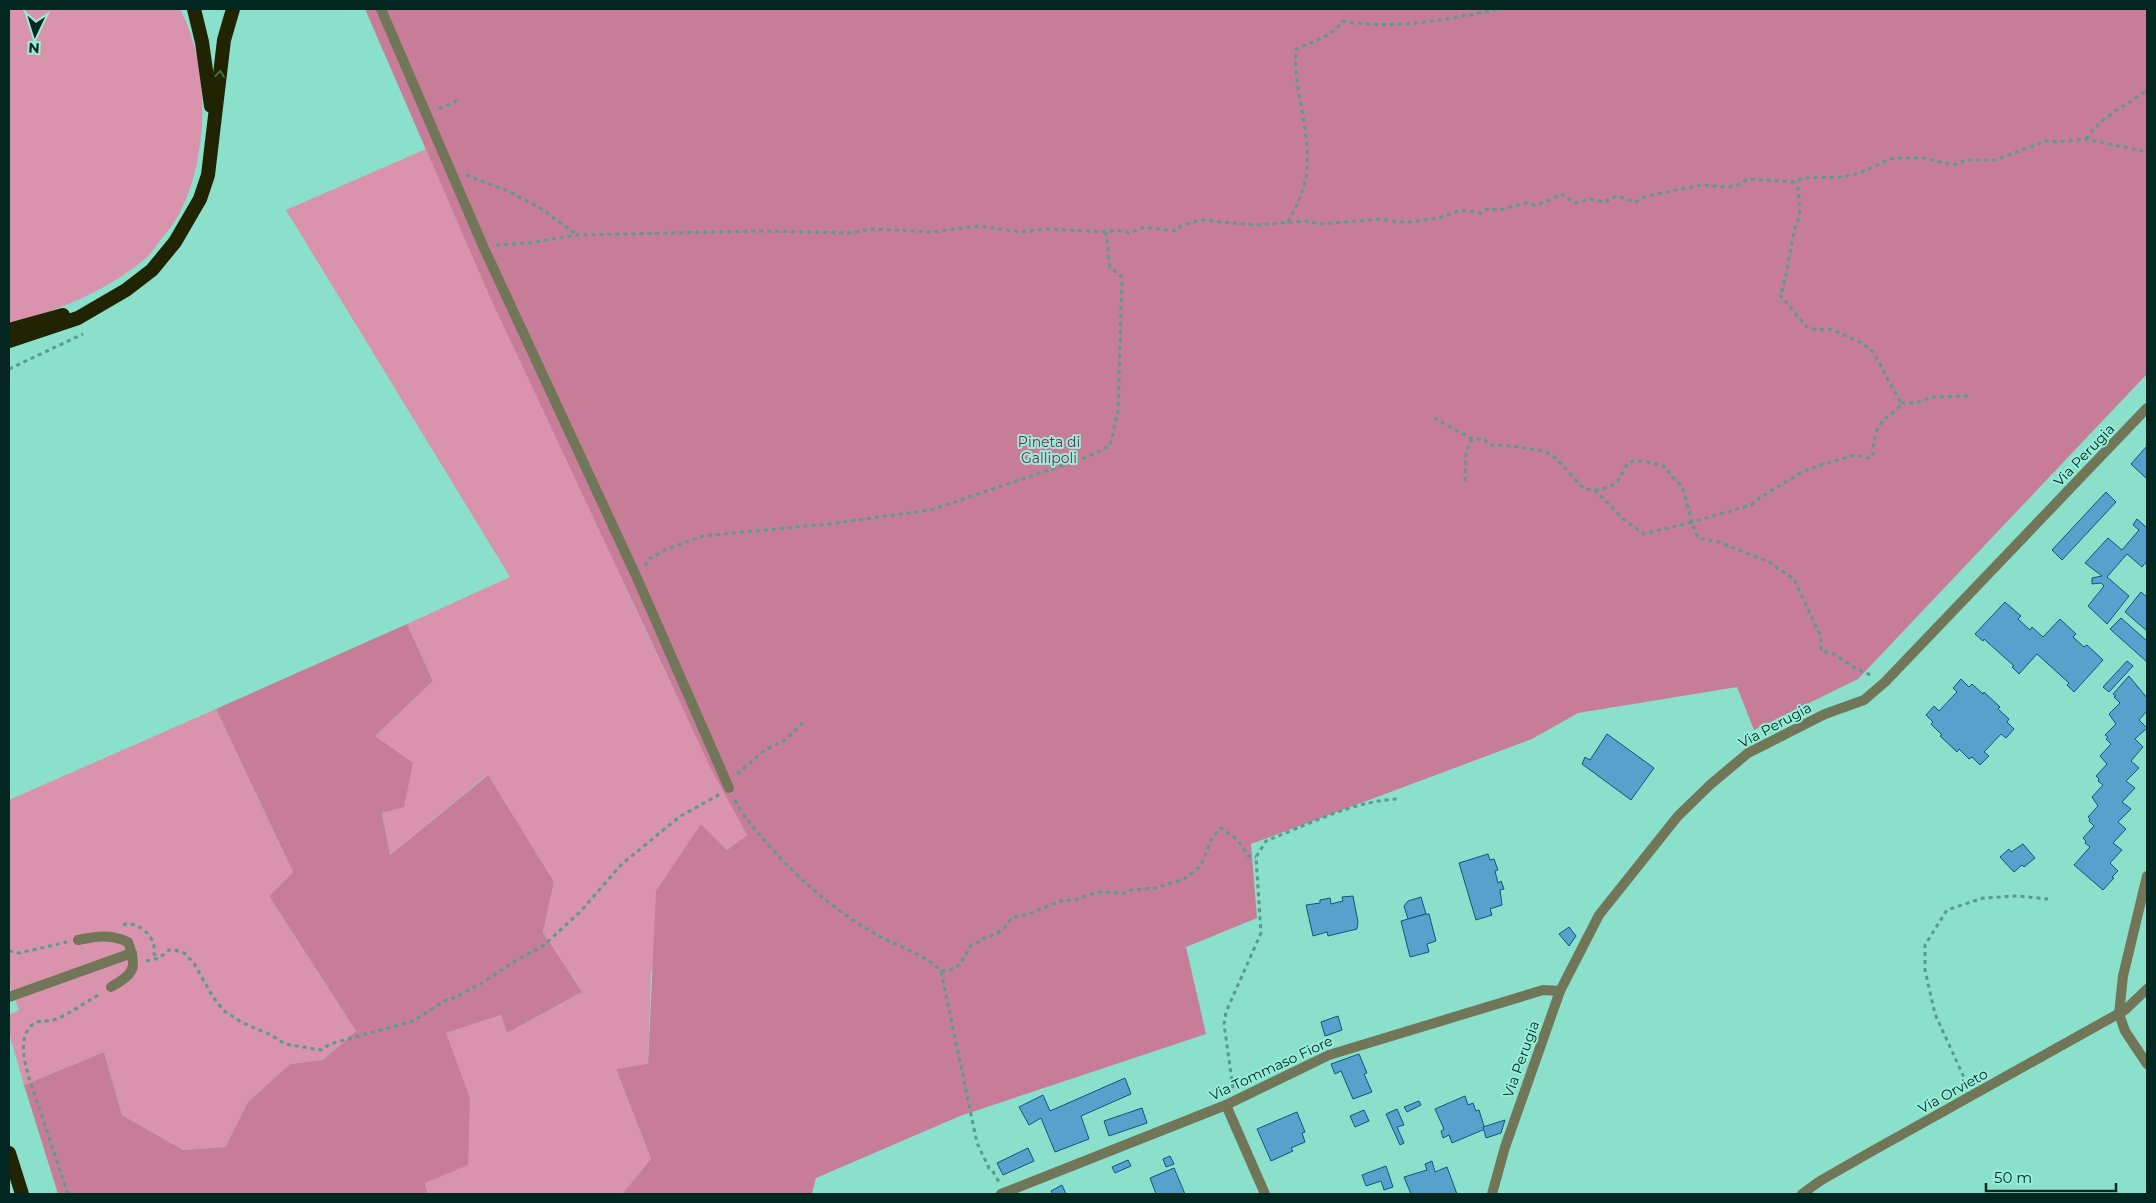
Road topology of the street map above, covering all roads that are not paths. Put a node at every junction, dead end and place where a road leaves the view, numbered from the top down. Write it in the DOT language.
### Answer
graph roads {
  1 [pos="189,9"];
  2 [pos="194,9"];
  3 [pos="233,9"];
  4 [pos="382,9"];
  5 [pos="202,42"];
  6 [pos="213,122"];
  7 [pos="100,305"];
  8 [pos="9,330"];
  9 [pos="9,341"];
  10 [pos="2147,408"];
  11 [pos="728,784"];
  12 [pos="2147,876"];
  13 [pos="78,940"];
  14 [pos="132,953"];
  15 [pos="111,987"];
  16 [pos="2147,989"];
  17 [pos="1560,991"];
  18 [pos="9,997"];
  19 [pos="2119,1014"];
  20 [pos="2147,1064"];
  21 [pos="1231,1103"];
  22 [pos="9,1153"];
  23 [pos="22,1194"];
  24 [pos="1001,1194"];
  25 [pos="1265,1194"];
  26 [pos="1492,1194"];
  27 [pos="1802,1194"];
  1 -- 5 [label="highway"];
  2 -- 5 [label="highway"];
  6 -- 3 [label="highway, one-way"];
  4 -- 11 [label="street"];
  5 -- 6 [label="highway"];
  6 -- 7 [label="highway"];
  7 -- 8 [label="highway"];
  7 -- 9 [label="highway"];
  10 -- 17 [label="street, Via Perugia"];
  12 -- 19 [label="street"];
  13 -- 14 [label="street"];
  14 -- 15 [label="street"];
  14 -- 18 [label="street"];
  16 -- 19 [label="street, Via Orvieto"];
  17 -- 21 [label="street, Via Tommaso Fiore"];
  17 -- 26 [label="street, Via Perugia"];
  19 -- 20 [label="street"];
  19 -- 27 [label="street, Via Orvieto"];
  21 -- 24 [label="street, Via Tommaso Fiore"];
  21 -- 25 [label="street"];
  22 -- 23 [label="highway"];
}
